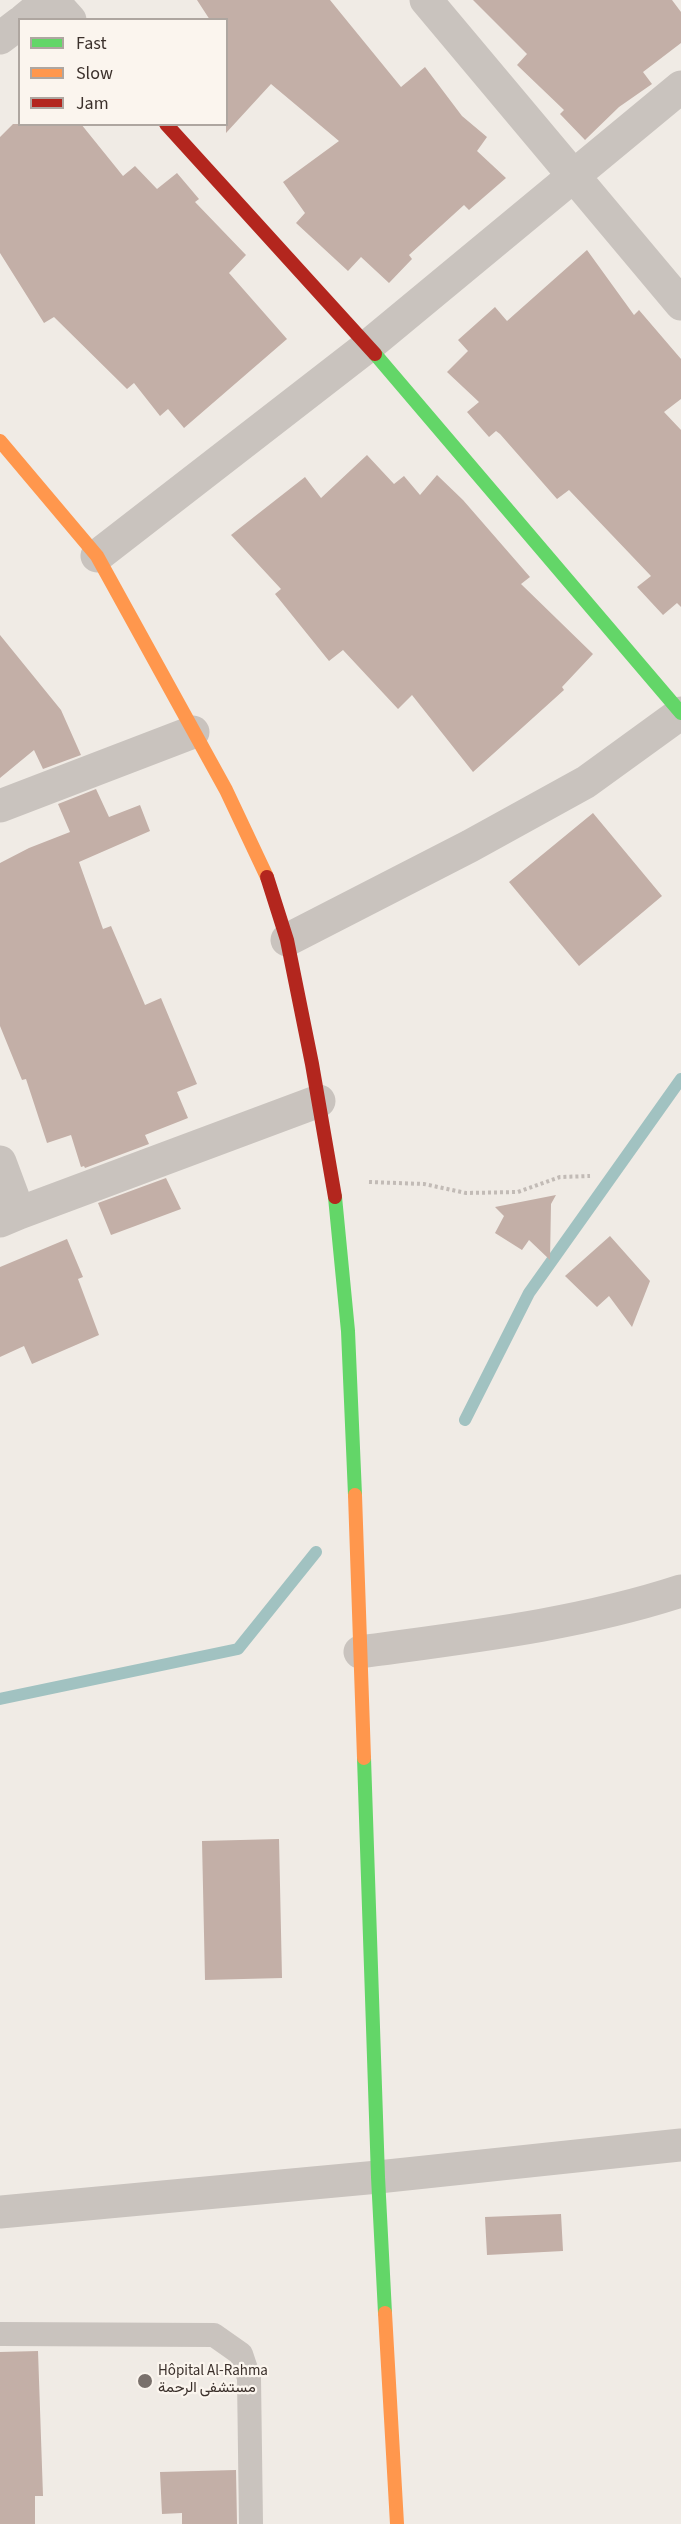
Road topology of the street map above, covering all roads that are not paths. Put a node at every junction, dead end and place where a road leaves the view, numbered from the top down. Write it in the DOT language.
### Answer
graph roads {
  1 [pos="50,0"];
  2 [pos="426,0"];
  3 [pos="27,18"];
  4 [pos="67,18"];
  5 [pos="18,24"];
  6 [pos="0,38"];
  7 [pos="681,87"];
  8 [pos="168,126"];
  9 [pos="574,175"];
  10 [pos="681,304"];
  11 [pos="368,346"];
  12 [pos="0,441"];
  13 [pos="97,556"];
  14 [pos="681,713"];
  15 [pos="193,732"];
  16 [pos="0,806"];
  17 [pos="287,940"];
  18 [pos="319,1101"];
  19 [pos="0,1162"];
  20 [pos="9,1217"];
  21 [pos="681,1591"];
  22 [pos="360,1652"];
  23 [pos="681,2145"];
  24 [pos="378,2177"];
  25 [pos="0,2212"];
  26 [pos="0,2334"];
  27 [pos="251,2524"];
  28 [pos="397,2524"];
  1 -- 3 [label="street"];
  1 -- 4 [label="street"];
  2 -- 9 [label="street"];
  5 -- 6 [label="street"];
  7 -- 9 [label="street"];
  8 -- 11 [label="street"];
  9 -- 10 [label="street"];
  9 -- 11 [label="street"];
  11 -- 13 [label="street"];
  11 -- 14 [label="street"];
  12 -- 13 [label="street"];
  13 -- 15 [label="street"];
  14 -- 17 [label="street"];
  15 -- 16 [label="street"];
  15 -- 17 [label="street"];
  17 -- 18 [label="street"];
  18 -- 20 [label="street"];
  18 -- 22 [label="street"];
  19 -- 20 [label="street"];
  21 -- 22 [label="street"];
  22 -- 24 [label="street"];
  23 -- 24 [label="street"];
  24 -- 25 [label="street"];
  24 -- 28 [label="street"];
  26 -- 27 [label="lane"];
}
